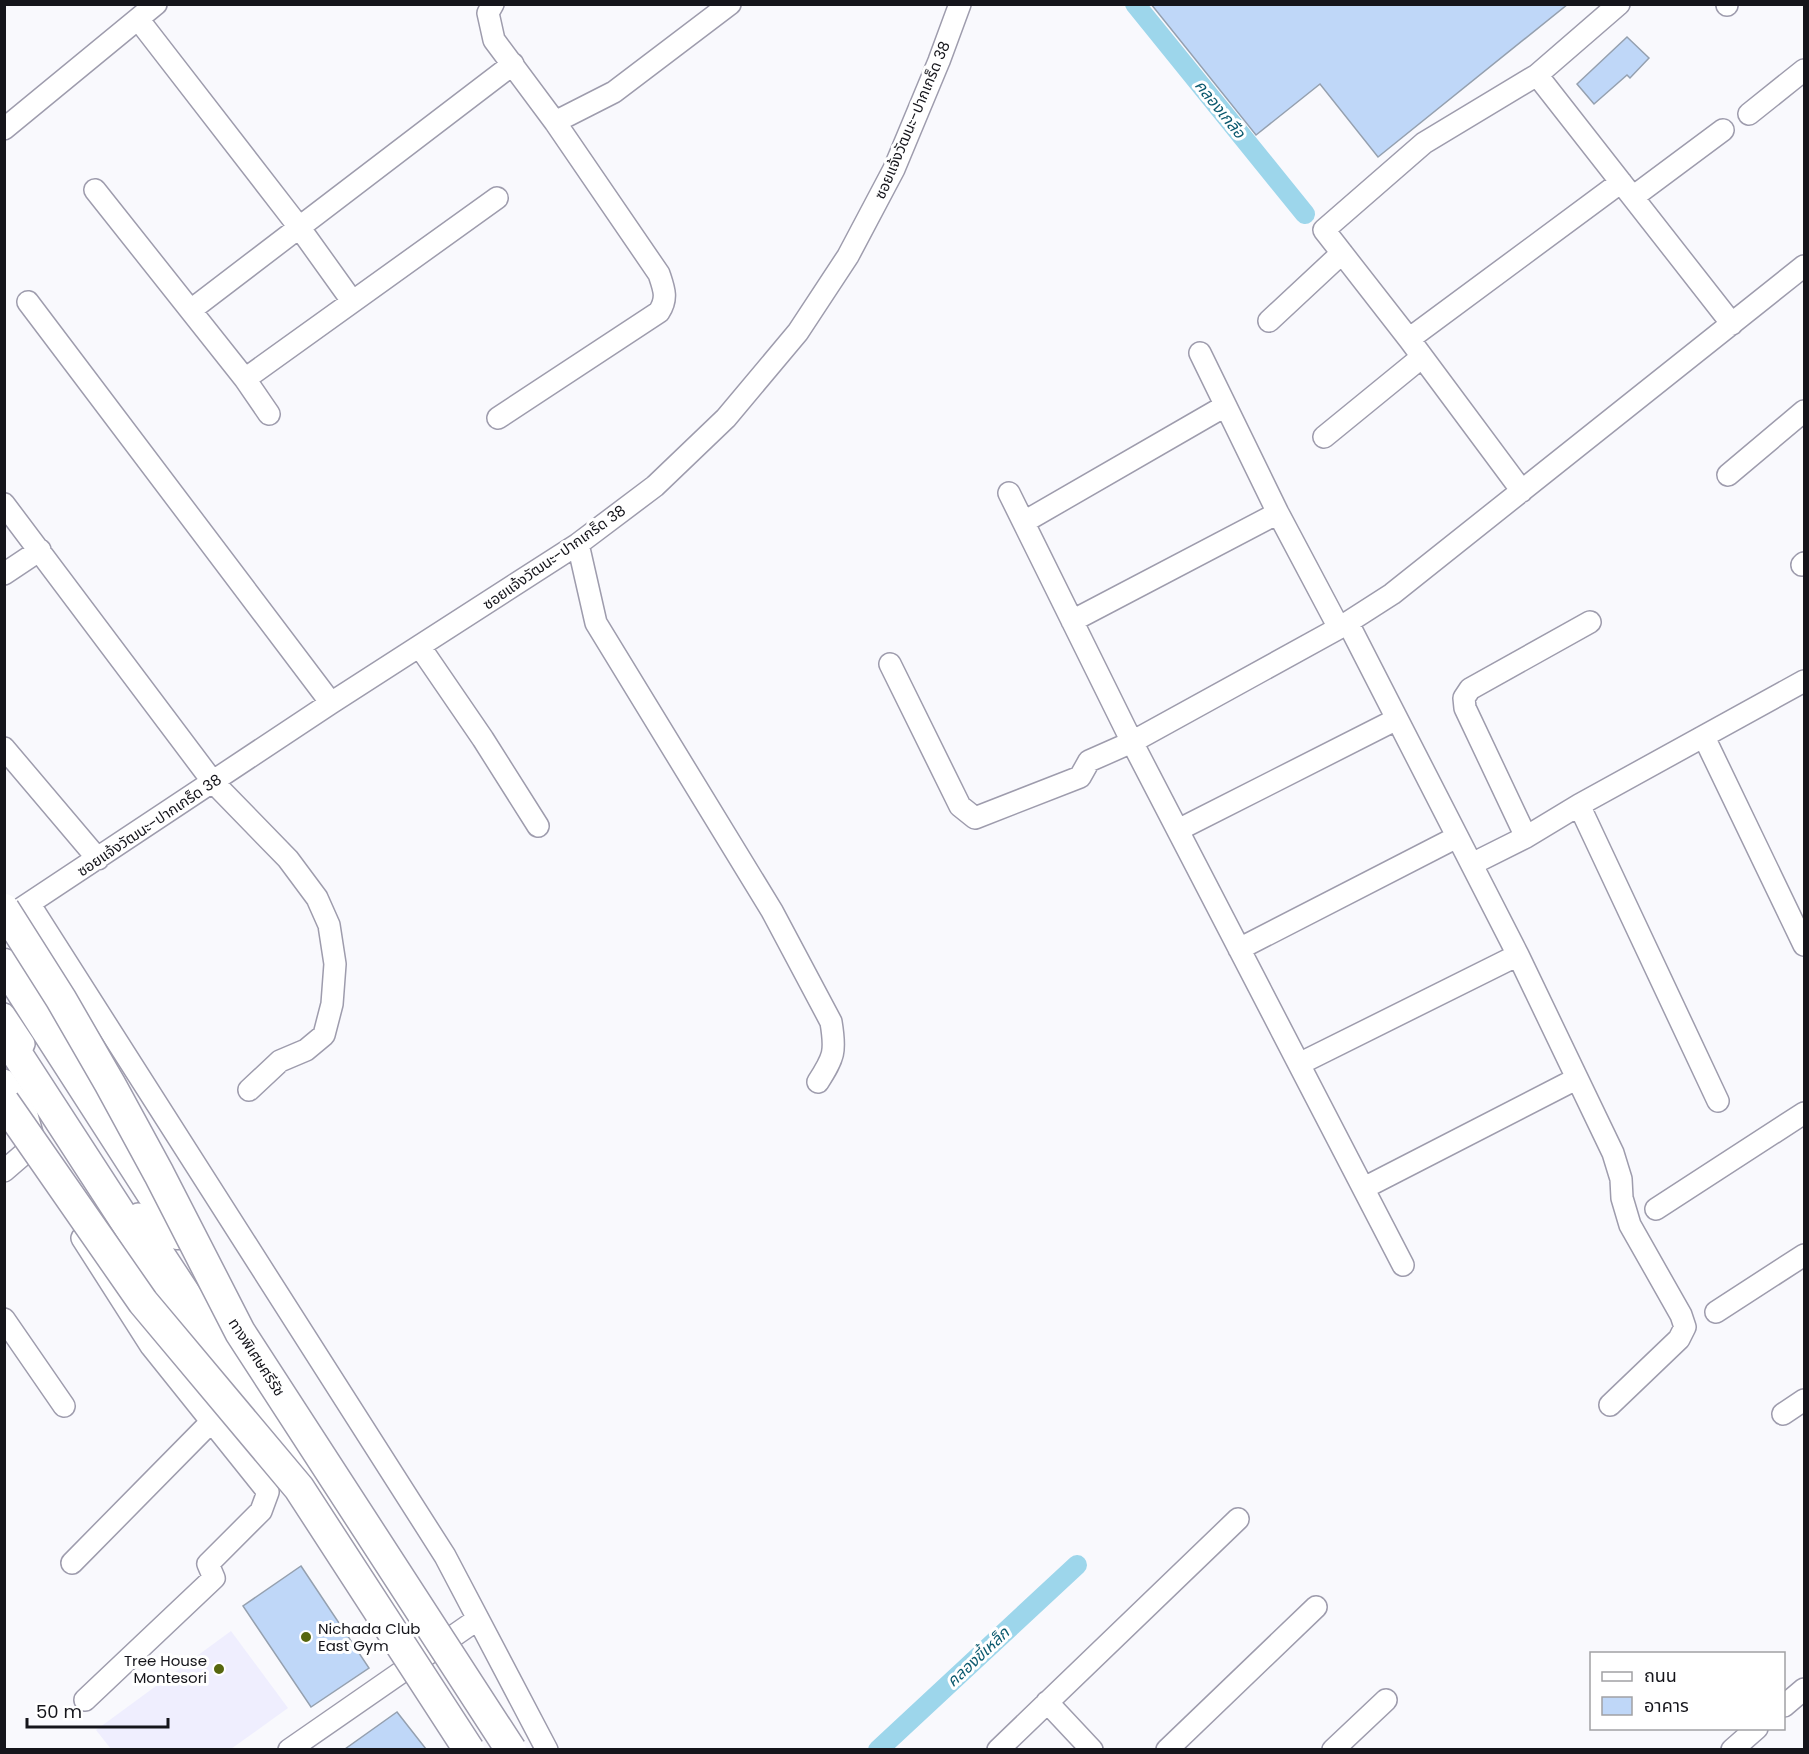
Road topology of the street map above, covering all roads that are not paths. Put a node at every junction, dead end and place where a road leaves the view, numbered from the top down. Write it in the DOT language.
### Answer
graph roads {
  1 [pos="156,4"];
  2 [pos="493,4"];
  3 [pos="730,4"];
  4 [pos="960,4"];
  5 [pos="1619,4"];
  6 [pos="138,19"];
  7 [pos="513,64"];
  8 [pos="1804,70"];
  9 [pos="1537,75"];
  10 [pos="1749,114"];
  11 [pos="555,122"];
  12 [pos="4,129"];
  13 [pos="1723,130"];
  14 [pos="1627,189"];
  15 [pos="95,190"];
  16 [pos="497,198"];
  17 [pos="299,227"];
  18 [pos="1342,253"];
  19 [pos="1804,266"];
  20 [pos="352,301"];
  21 [pos="28,302"];
  22 [pos="191,310"];
  23 [pos="1269,321"];
  24 [pos="1732,324"];
  25 [pos="1409,339"];
  26 [pos="1200,353"];
  27 [pos="1422,357"];
  28 [pos="245,378"];
  29 [pos="1226,406"];
  30 [pos="1804,411"];
  31 [pos="269,414"];
  32 [pos="498,418"];
  33 [pos="1324,437"];
  34 [pos="1728,475"];
  35 [pos="1522,491"];
  36 [pos="1009,493"];
  37 [pos="4,504"];
  38 [pos="1278,513"];
  39 [pos="1024,522"];
  40 [pos="578,544"];
  41 [pos="40,550"];
  42 [pos="4,574"];
  43 [pos="1072,621"];
  44 [pos="1590,622"];
  45 [pos="1344,625"];
  46 [pos="420,647"];
  47 [pos="890,664"];
  48 [pos="1804,681"];
  49 [pos="331,703"];
  50 [pos="1397,719"];
  51 [pos="1704,737"];
  52 [pos="1132,742"];
  53 [pos="4,748"];
  54 [pos="213,782"];
  55 [pos="1579,805"];
  56 [pos="538,826"];
  57 [pos="1178,830"];
  58 [pos="1457,837"];
  59 [pos="1526,837"];
  60 [pos="98,859"];
  61 [pos="1472,864"];
  62 [pos="17,907"];
  63 [pos="4,920"];
  64 [pos="1804,945"];
  65 [pos="1239,949"];
  66 [pos="1518,955"];
  67 [pos="4,964"];
  68 [pos="4,1014"];
  69 [pos="4,1034"];
  70 [pos="1299,1064"];
  71 [pos="1576,1079"];
  72 [pos="4,1080"];
  73 [pos="818,1082"];
  74 [pos="249,1090"];
  75 [pos="1719,1101"];
  76 [pos="4,1102"];
  77 [pos="1804,1113"];
  78 [pos="26,1152"];
  79 [pos="4,1171"];
  80 [pos="1364,1188"];
  81 [pos="1656,1209"];
  82 [pos="1804,1256"];
  83 [pos="1403,1265"];
  84 [pos="1716,1312"];
  85 [pos="4,1319"];
  86 [pos="240,1332"];
  87 [pos="13,1349"];
  88 [pos="1804,1400"];
  89 [pos="1610,1405"];
  90 [pos="64,1406"];
  91 [pos="1783,1414"];
  92 [pos="211,1422"];
  93 [pos="299,1488"];
  94 [pos="1238,1519"];
  95 [pos="72,1563"];
  96 [pos="1316,1607"];
  97 [pos="478,1619"];
  98 [pos="421,1645"];
  99 [pos="1804,1689"];
  100 [pos="85,1700"];
  101 [pos="1386,1700"];
  102 [pos="1047,1702"];
  103 [pos="1785,1705"];
  104 [pos="1755,1730"];
  105 [pos="289,1749"];
  106 [pos="469,1749"];
  107 [pos="511,1749"];
  108 [pos="547,1749"];
  109 [pos="999,1749"];
  110 [pos="1092,1749"];
  111 [pos="1167,1749"];
  112 [pos="1333,1749"];
  113 [pos="1732,1749"];
  1 -- 6 [label="street"];
  2 -- 7 [label="street"];
  3 -- 11 [label="street"];
  4 -- 40 [label="street, ซอยแจ้งวัฒนะ-ปากเกร็ด 38"];
  5 -- 9 [label="street"];
  6 -- 12 [label="street"];
  6 -- 17 [label="street"];
  7 -- 11 [label="street"];
  7 -- 17 [label="street"];
  8 -- 10 [label="street"];
  9 -- 14 [label="street"];
  9 -- 18 [label="street"];
  11 -- 32 [label="street"];
  13 -- 14 [label="street"];
  14 -- 24 [label="street"];
  14 -- 25 [label="street"];
  15 -- 22 [label="street"];
  16 -- 20 [label="street"];
  17 -- 20 [label="street"];
  17 -- 22 [label="street"];
  18 -- 23 [label="street"];
  18 -- 25 [label="street"];
  19 -- 24 [label="street"];
  20 -- 28 [label="street"];
  21 -- 49 [label="street"];
  22 -- 28 [label="street"];
  24 -- 35 [label="street"];
  25 -- 27 [label="street"];
  26 -- 29 [label="street"];
  27 -- 33 [label="street"];
  27 -- 35 [label="street"];
  28 -- 31 [label="street"];
  29 -- 38 [label="street"];
  29 -- 39 [label="street"];
  30 -- 34 [label="street"];
  35 -- 45 [label="street"];
  36 -- 39 [label="street"];
  37 -- 41 [label="street"];
  38 -- 43 [label="street"];
  38 -- 45 [label="street"];
  39 -- 43 [label="street"];
  40 -- 46 [label="street, ซอยแจ้งวัฒนะ-ปากเกร็ด 38"];
  40 -- 73 [label="street"];
  41 -- 42 [label="street"];
  41 -- 54 [label="street"];
  43 -- 52 [label="street"];
  44 -- 59 [label="street"];
  45 -- 50 [label="street"];
  45 -- 52 [label="street"];
  46 -- 49 [label="street, ซอยแจ้งวัฒนะ-ปากเกร็ด 38"];
  46 -- 56 [label="street"];
  47 -- 52 [label="street"];
  48 -- 51 [label="street"];
  49 -- 54 [label="street, ซอยแจ้งวัฒนะ-ปากเกร็ด 38"];
  50 -- 57 [label="street"];
  50 -- 58 [label="street"];
  51 -- 55 [label="street"];
  51 -- 64 [label="street"];
  52 -- 57 [label="street"];
  53 -- 60 [label="street"];
  54 -- 60 [label="street, ซอยแจ้งวัฒนะ-ปากเกร็ด 38"];
  54 -- 74 [label="street"];
  55 -- 59 [label="street"];
  55 -- 75 [label="street"];
  57 -- 65 [label="street"];
  58 -- 61 [label="street"];
  58 -- 65 [label="street"];
  59 -- 61 [label="street"];
  60 -- 62 [label="street, ซอยแจ้งวัฒนะ-ปากเกร็ด 38"];
  61 -- 66 [label="street"];
  62 -- 63 [label="street, ซอยแจ้งวัฒนะ-ปากเกร็ด 38"];
  62 -- 86 [label="highway, bridge"];
  62 -- 97 [label="street"];
  65 -- 70 [label="street"];
  66 -- 70 [label="street"];
  66 -- 71 [label="street"];
  67 -- 86 [label="highway, ทางพิเศษศรีรัช, bridge"];
  68 -- 98 [label="street"];
  69 -- 93 [label="highway, bridge"];
  70 -- 80 [label="street"];
  71 -- 80 [label="street"];
  71 -- 89 [label="street"];
  72 -- 78 [label="street"];
  76 -- 93 [label="highway, bridge"];
  77 -- 81 [label="street"];
  78 -- 79 [label="street"];
  78 -- 92 [label="street"];
  80 -- 83 [label="street"];
  82 -- 84 [label="street"];
  85 -- 87 [label="street"];
  86 -- 107 [label="highway, ทางพิเศษศรีรัช, bridge"];
  87 -- 90 [label="street"];
  88 -- 91 [label="street"];
  92 -- 95 [label="street"];
  92 -- 100 [label="street"];
  93 -- 106 [label="highway, bridge"];
  94 -- 102 [label="street"];
  96 -- 111 [label="street"];
  97 -- 105 [label="street"];
  97 -- 108 [label="street"];
  99 -- 103 [label="street"];
  101 -- 112 [label="street"];
  102 -- 109 [label="street"];
  102 -- 110 [label="street"];
  104 -- 113 [label="street"];
}
